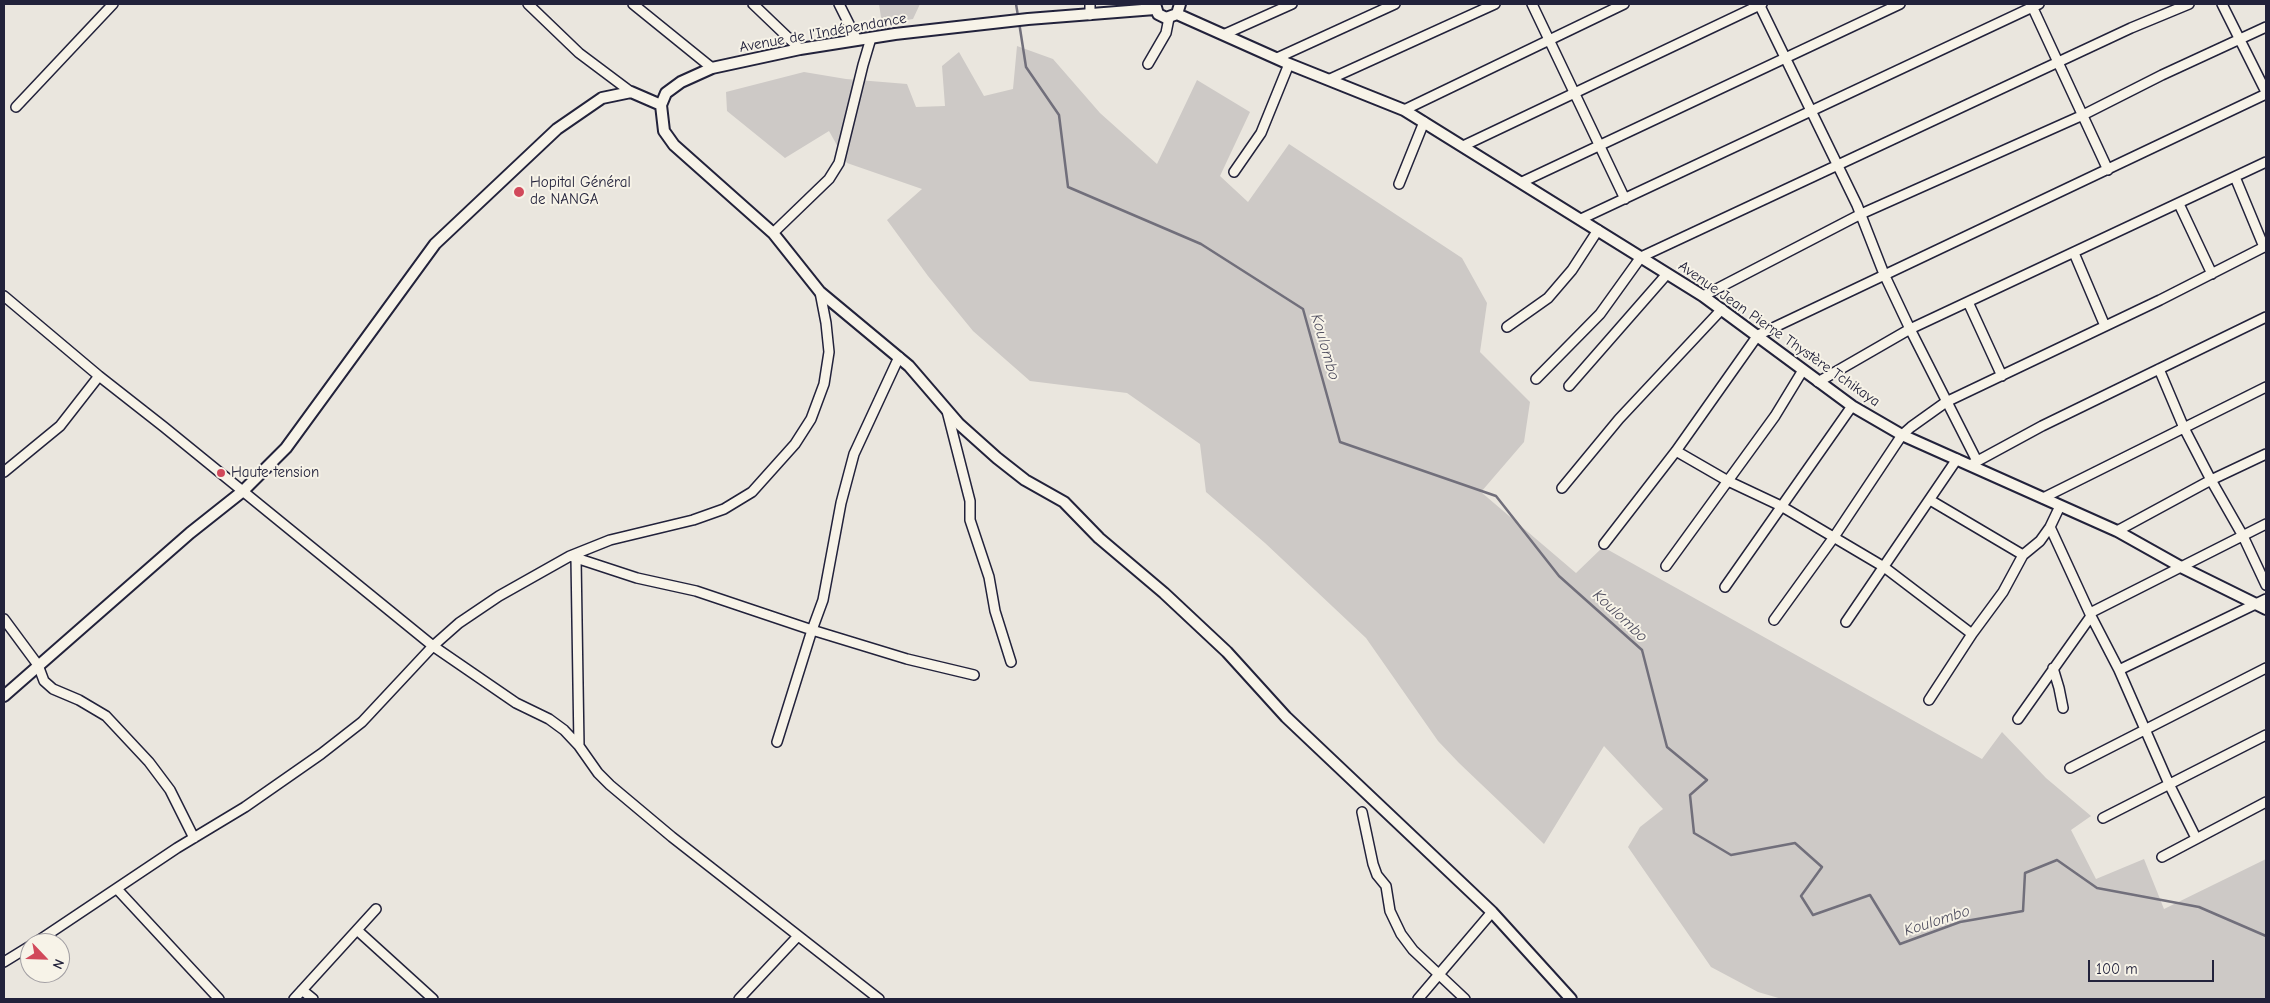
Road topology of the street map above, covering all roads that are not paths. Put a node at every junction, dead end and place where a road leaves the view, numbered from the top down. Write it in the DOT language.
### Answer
graph roads {
  1 [pos="113,4"];
  2 [pos="528,4"];
  3 [pos="633,4"];
  4 [pos="756,4"];
  5 [pos="839,4"];
  6 [pos="1090,4"];
  7 [pos="1180,4"];
  8 [pos="1292,4"];
  9 [pos="1395,4"];
  10 [pos="1495,4"];
  11 [pos="1532,4"];
  12 [pos="1624,4"];
  13 [pos="1760,4"];
  14 [pos="1900,4"];
  15 [pos="2189,4"];
  16 [pos="2222,4"];
  17 [pos="2034,5"];
  18 [pos="1155,6"];
  19 [pos="1090,15"];
  20 [pos="1173,16"];
  21 [pos="2266,27"];
  22 [pos="1225,34"];
  23 [pos="871,38"];
  24 [pos="2240,39"];
  25 [pos="857,40"];
  26 [pos="1548,40"];
  27 [pos="800,49"];
  28 [pos="1785,56"];
  29 [pos="1278,58"];
  30 [pos="2059,63"];
  31 [pos="1148,64"];
  32 [pos="1289,64"];
  33 [pos="712,68"];
  34 [pos="1330,79"];
  35 [pos="630,92"];
  36 [pos="1574,93"];
  37 [pos="2266,93"];
  38 [pos="661,106"];
  39 [pos="16,107"];
  40 [pos="1404,110"];
  41 [pos="1811,110"];
  42 [pos="2083,115"];
  43 [pos="1424,122"];
  44 [pos="1600,145"];
  45 [pos="1463,146"];
  46 [pos="2266,162"];
  47 [pos="1837,165"];
  48 [pos="2108,170"];
  49 [pos="1234,172"];
  50 [pos="2235,177"];
  51 [pos="1522,182"];
  52 [pos="1399,184"];
  53 [pos="1625,199"];
  54 [pos="2179,204"];
  55 [pos="1861,214"];
  56 [pos="1581,219"];
  57 [pos="1598,230"];
  58 [pos="773,233"];
  59 [pos="2265,246"];
  60 [pos="2074,253"];
  61 [pos="1641,257"];
  62 [pos="1667,274"];
  63 [pos="1884,274"];
  64 [pos="2212,274"];
  65 [pos="820,292"];
  66 [pos="4,296"];
  67 [pos="1703,296"];
  68 [pos="1968,302"];
  69 [pos="1722,309"];
  70 [pos="2266,317"];
  71 [pos="2105,326"];
  72 [pos="1507,327"];
  73 [pos="1910,328"];
  74 [pos="1758,335"];
  75 [pos="899,357"];
  76 [pos="2159,369"];
  77 [pos="1803,370"];
  78 [pos="99,376"];
  79 [pos="2002,376"];
  80 [pos="1536,379"];
  81 [pos="1818,382"];
  82 [pos="1570,386"];
  83 [pos="2266,387"];
  84 [pos="1946,402"];
  85 [pos="1852,406"];
  86 [pos="947,411"];
  87 [pos="2184,428"];
  88 [pos="1902,434"];
  89 [pos="1676,451"];
  90 [pos="2266,454"];
  91 [pos="1957,460"];
  92 [pos="1973,463"];
  93 [pos="4,472"];
  94 [pos="2211,480"];
  95 [pos="1728,481"];
  96 [pos="1562,488"];
  97 [pos="243,491"];
  98 [pos="2043,498"];
  99 [pos="1930,500"];
  100 [pos="1781,506"];
  101 [pos="2060,506"];
  102 [pos="2266,524"];
  103 [pos="2050,527"];
  104 [pos="2117,531"];
  105 [pos="1834,536"];
  106 [pos="2243,536"];
  107 [pos="1604,544"];
  108 [pos="2024,556"];
  109 [pos="573,557"];
  110 [pos="1666,566"];
  111 [pos="1884,567"];
  112 [pos="2183,568"];
  113 [pos="2266,585"];
  114 [pos="1725,587"];
  115 [pos="2263,604"];
  116 [pos="2091,615"];
  117 [pos="4,619"];
  118 [pos="1774,620"];
  119 [pos="1846,622"];
  120 [pos="812,630"];
  121 [pos="1972,634"];
  122 [pos="433,646"];
  123 [pos="1011,662"];
  124 [pos="38,665"];
  125 [pos="2053,668"];
  126 [pos="2266,668"];
  127 [pos="2119,670"];
  128 [pos="974,675"];
  129 [pos="4,696"];
  130 [pos="1929,700"];
  131 [pos="2063,708"];
  132 [pos="2018,719"];
  133 [pos="2145,730"];
  134 [pos="2266,735"];
  135 [pos="777,742"];
  136 [pos="579,746"];
  137 [pos="2070,768"];
  138 [pos="2169,784"];
  139 [pos="2266,802"];
  140 [pos="1362,812"];
  141 [pos="2103,818"];
  142 [pos="194,838"];
  143 [pos="2196,838"];
  144 [pos="2162,856"];
  145 [pos="117,889"];
  146 [pos="376,909"];
  147 [pos="1492,912"];
  148 [pos="357,930"];
  149 [pos="50,933"];
  150 [pos="798,936"];
  151 [pos="20,952"];
  152 [pos="4,962"];
  153 [pos="1438,974"];
  154 [pos="302,990"];
  155 [pos="219,999"];
  156 [pos="294,999"];
  157 [pos="313,999"];
  158 [pos="433,999"];
  159 [pos="739,999"];
  160 [pos="880,999"];
  161 [pos="1418,999"];
  162 [pos="1465,999"];
  163 [pos="1571,999"];
  1 -- 39 [label="street"];
  2 -- 35 [label="street"];
  3 -- 33 [label="street"];
  4 -- 27 [label="street"];
  5 -- 25 [label="street"];
  6 -- 19 [label="street"];
  7 -- 20 [label="street"];
  8 -- 22 [label="street"];
  9 -- 29 [label="street"];
  10 -- 34 [label="street"];
  11 -- 26 [label="street"];
  12 -- 26 [label="street"];
  13 -- 28 [label="street"];
  13 -- 36 [label="street"];
  14 -- 28 [label="street"];
  15 -- 30 [label="street"];
  16 -- 24 [label="street"];
  17 -- 30 [label="street"];
  17 -- 41 [label="street"];
  18 -- 19 [label="street, Avenue de l'Indépendance"];
  18 -- 20 [label="street, Avenue Jean Pierre Thystère Tchikaya"];
  19 -- 23 [label="street, Avenue de l'Indépendance"];
  20 -- 22 [label="street, Avenue Jean Pierre Thystère Tchikaya"];
  20 -- 31 [label="street"];
  21 -- 24 [label="street"];
  22 -- 29 [label="street, Avenue Jean Pierre Thystère Tchikaya"];
  23 -- 25 [label="street, Avenue de l'Indépendance"];
  23 -- 58 [label="street"];
  24 -- 37 [label="street"];
  24 -- 42 [label="street"];
  25 -- 27 [label="street, Avenue de l'Indépendance"];
  26 -- 36 [label="street"];
  26 -- 40 [label="street"];
  27 -- 33 [label="street, Avenue de l'Indépendance"];
  28 -- 41 [label="street"];
  28 -- 44 [label="street"];
  29 -- 32 [label="street, Avenue Jean Pierre Thystère Tchikaya"];
  30 -- 42 [label="street"];
  30 -- 47 [label="street"];
  32 -- 34 [label="street, Avenue Jean Pierre Thystère Tchikaya"];
  32 -- 49 [label="street"];
  33 -- 38 [label="street, Avenue de l'Indépendance"];
  34 -- 40 [label="street, Avenue Jean Pierre Thystère Tchikaya"];
  35 -- 38 [label="street"];
  35 -- 97 [label="street"];
  36 -- 44 [label="street"];
  36 -- 45 [label="street"];
  37 -- 48 [label="street"];
  38 -- 58 [label="street"];
  40 -- 43 [label="street, Avenue Jean Pierre Thystère Tchikaya"];
  41 -- 47 [label="street"];
  41 -- 53 [label="street"];
  42 -- 48 [label="street"];
  42 -- 55 [label="street"];
  43 -- 45 [label="street, Avenue Jean Pierre Thystère Tchikaya"];
  43 -- 52 [label="street"];
  44 -- 51 [label="street"];
  44 -- 53 [label="street"];
  45 -- 51 [label="street, Avenue Jean Pierre Thystère Tchikaya"];
  46 -- 50 [label="street"];
  47 -- 55 [label="street"];
  47 -- 61 [label="street"];
  48 -- 63 [label="street"];
  50 -- 54 [label="street"];
  50 -- 59 [label="street"];
  51 -- 56 [label="street, Avenue Jean Pierre Thystère Tchikaya"];
  53 -- 56 [label="street"];
  54 -- 60 [label="street"];
  54 -- 64 [label="street"];
  55 -- 63 [label="street"];
  55 -- 67 [label="street"];
  56 -- 57 [label="street, Avenue Jean Pierre Thystère Tchikaya"];
  57 -- 61 [label="street, Avenue Jean Pierre Thystère Tchikaya"];
  57 -- 72 [label="street"];
  58 -- 65 [label="street"];
  59 -- 64 [label="street"];
  60 -- 68 [label="street"];
  60 -- 71 [label="street"];
  61 -- 62 [label="street, Avenue Jean Pierre Thystère Tchikaya"];
  61 -- 80 [label="street"];
  62 -- 67 [label="street, Avenue Jean Pierre Thystère Tchikaya"];
  62 -- 82 [label="street"];
  63 -- 73 [label="street"];
  63 -- 74 [label="street"];
  64 -- 71 [label="street"];
  65 -- 75 [label="street"];
  65 -- 109 [label="street"];
  66 -- 78 [label="street"];
  67 -- 69 [label="street, Avenue Jean Pierre Thystère Tchikaya"];
  68 -- 73 [label="street"];
  68 -- 79 [label="street"];
  69 -- 74 [label="street, Avenue Jean Pierre Thystère Tchikaya"];
  69 -- 96 [label="street"];
  70 -- 76 [label="street"];
  71 -- 79 [label="street"];
  73 -- 81 [label="street"];
  73 -- 84 [label="street"];
  74 -- 77 [label="street, Avenue Jean Pierre Thystère Tchikaya"];
  74 -- 89 [label="street"];
  75 -- 86 [label="street"];
  75 -- 120 [label="street"];
  76 -- 87 [label="street"];
  76 -- 92 [label="street"];
  77 -- 81 [label="street, Avenue Jean Pierre Thystère Tchikaya"];
  77 -- 95 [label="street"];
  78 -- 93 [label="street"];
  78 -- 97 [label="street"];
  79 -- 84 [label="street"];
  81 -- 85 [label="street, Avenue Jean Pierre Thystère Tchikaya"];
  83 -- 87 [label="street"];
  84 -- 88 [label="street"];
  84 -- 92 [label="street"];
  85 -- 88 [label="street, Avenue Jean Pierre Thystère Tchikaya"];
  85 -- 100 [label="street"];
  86 -- 123 [label="street"];
  86 -- 147 [label="street"];
  87 -- 94 [label="street"];
  87 -- 98 [label="street"];
  88 -- 91 [label="street, Avenue Jean Pierre Thystère Tchikaya"];
  88 -- 105 [label="street"];
  89 -- 95 [label="street"];
  89 -- 107 [label="street"];
  90 -- 94 [label="street"];
  91 -- 92 [label="street, Avenue Jean Pierre Thystère Tchikaya"];
  91 -- 99 [label="street"];
  92 -- 98 [label="street, Avenue Jean Pierre Thystère Tchikaya"];
  94 -- 104 [label="street"];
  94 -- 106 [label="street"];
  95 -- 100 [label="street"];
  95 -- 110 [label="street"];
  97 -- 122 [label="street"];
  97 -- 124 [label="street"];
  98 -- 101 [label="street, Avenue Jean Pierre Thystère Tchikaya"];
  99 -- 108 [label="street"];
  99 -- 111 [label="street"];
  100 -- 105 [label="street"];
  100 -- 114 [label="street"];
  101 -- 103 [label="street"];
  101 -- 104 [label="street, Avenue Jean Pierre Thystère Tchikaya"];
  102 -- 106 [label="street"];
  103 -- 108 [label="street"];
  103 -- 116 [label="street"];
  104 -- 112 [label="street, Avenue Jean Pierre Thystère Tchikaya"];
  105 -- 111 [label="street"];
  105 -- 118 [label="street"];
  106 -- 112 [label="street"];
  106 -- 113 [label="street"];
  108 -- 121 [label="street"];
  109 -- 120 [label="street"];
  109 -- 122 [label="street"];
  109 -- 136 [label="street"];
  111 -- 119 [label="street"];
  111 -- 121 [label="street"];
  112 -- 115 [label="street, Avenue Jean Pierre Thystère Tchikaya"];
  112 -- 116 [label="street"];
  115 -- 127 [label="street"];
  116 -- 125 [label="street"];
  116 -- 127 [label="street"];
  117 -- 124 [label="street"];
  120 -- 128 [label="street"];
  120 -- 135 [label="street"];
  121 -- 130 [label="street"];
  122 -- 136 [label="street"];
  122 -- 142 [label="street"];
  124 -- 129 [label="street"];
  124 -- 142 [label="street"];
  125 -- 131 [label="street"];
  125 -- 132 [label="street"];
  126 -- 133 [label="street"];
  127 -- 133 [label="street"];
  133 -- 137 [label="street"];
  133 -- 138 [label="street"];
  134 -- 138 [label="street"];
  136 -- 150 [label="street"];
  138 -- 141 [label="street"];
  138 -- 143 [label="street"];
  139 -- 143 [label="street"];
  140 -- 153 [label="street"];
  142 -- 145 [label="street"];
  143 -- 144 [label="street"];
  145 -- 149 [label="street"];
  145 -- 155 [label="street"];
  146 -- 148 [label="street"];
  147 -- 153 [label="street"];
  147 -- 163 [label="street"];
  148 -- 154 [label="street"];
  148 -- 158 [label="street"];
  150 -- 159 [label="street"];
  150 -- 160 [label="street"];
  151 -- 152 [label="street"];
  153 -- 161 [label="street"];
  153 -- 162 [label="street"];
  154 -- 156 [label="street"];
  154 -- 157 [label="street"];
}
